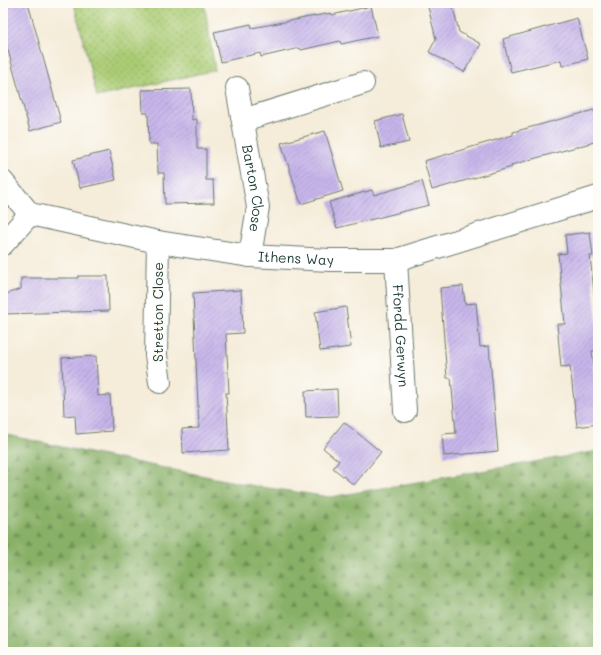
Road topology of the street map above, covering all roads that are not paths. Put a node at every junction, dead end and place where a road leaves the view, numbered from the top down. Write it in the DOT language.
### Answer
graph roads {
  1 [pos="363,83"];
  2 [pos="237,88"];
  3 [pos="243,120"];
  4 [pos="3,182"];
  5 [pos="598,197"];
  6 [pos="30,214"];
  7 [pos="158,242"];
  8 [pos="3,244"];
  9 [pos="250,256"];
  10 [pos="396,260"];
  11 [pos="160,382"];
  12 [pos="405,411"];
  1 -- 3 [label="street"];
  2 -- 3 [label="street, Barton Close"];
  3 -- 9 [label="street, Barton Close"];
  4 -- 6 [label="street"];
  5 -- 10 [label="street, Ithens Way"];
  6 -- 7 [label="street, Ithens Way"];
  6 -- 8 [label="street"];
  7 -- 9 [label="street, Ithens Way"];
  7 -- 11 [label="street, Stretton Close"];
  9 -- 10 [label="street, Ithens Way"];
  10 -- 12 [label="street, Ffordd Gerwyn"];
}
